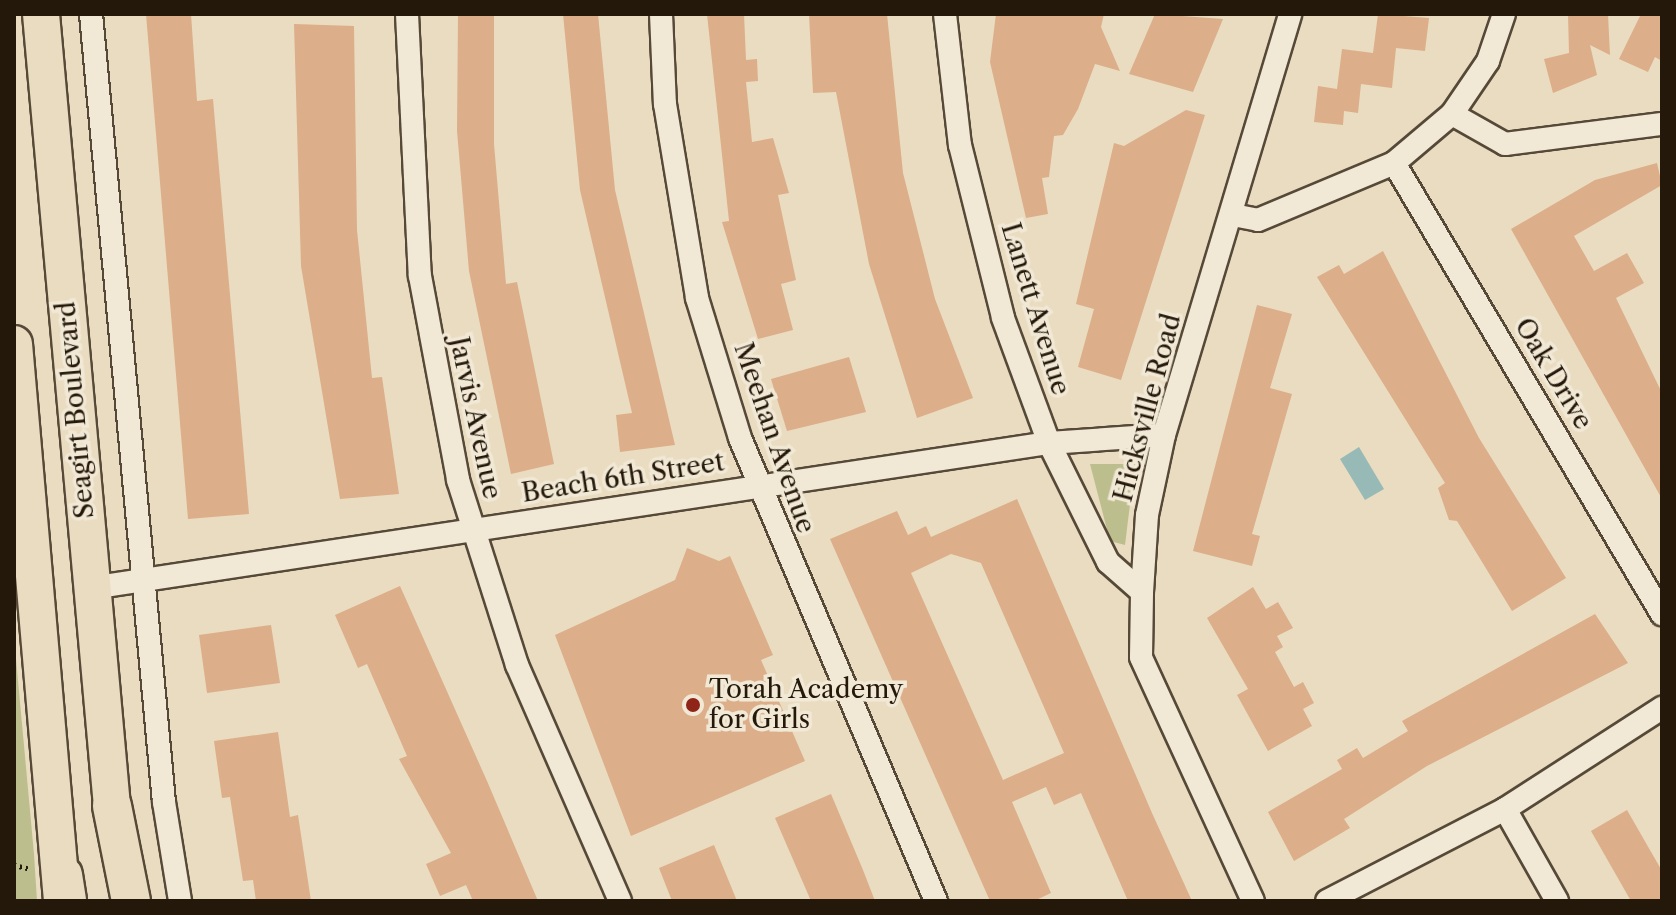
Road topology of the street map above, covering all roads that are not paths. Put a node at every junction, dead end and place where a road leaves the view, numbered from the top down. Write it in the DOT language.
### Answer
graph roads {
  1 [pos="41,14"];
  2 [pos="91,14"];
  3 [pos="407,14"];
  4 [pos="661,14"];
  5 [pos="945,14"];
  6 [pos="1290,14"];
  7 [pos="1504,14"];
  8 [pos="1452,114"];
  9 [pos="1662,124"];
  10 [pos="1394,163"];
  11 [pos="1233,215"];
  12 [pos="14,344"];
  13 [pos="1164,435"];
  14 [pos="1049,443"];
  15 [pos="755,486"];
  16 [pos="470,530"];
  17 [pos="145,580"];
  18 [pos="91,588"];
  19 [pos="1142,592"];
  20 [pos="1662,614"];
  21 [pos="1662,708"];
  22 [pos="112,806"];
  23 [pos="1505,809"];
  24 [pos="64,892"];
  25 [pos="117,901"];
  26 [pos="131,901"];
  27 [pos="180,901"];
  28 [pos="620,901"];
  29 [pos="936,901"];
  30 [pos="1253,901"];
  31 [pos="1327,901"];
  32 [pos="1557,901"];
  1 -- 18 [label="main road, Seagirt Boulevard"];
  2 -- 17 [label="street"];
  3 -- 16 [label="street, Jarvis Avenue"];
  4 -- 15 [label="street, Meehan Avenue"];
  5 -- 14 [label="street, Lanett Avenue"];
  6 -- 11 [label="street, Hicksville Road"];
  7 -- 8 [label="street"];
  8 -- 9 [label="street"];
  8 -- 10 [label="street"];
  10 -- 11 [label="street"];
  10 -- 20 [label="street, Oak Drive"];
  11 -- 13 [label="street, Hicksville Road"];
  12 -- 24 [label="main road"];
  13 -- 14 [label="street, Beach 6th Street"];
  13 -- 19 [label="street, Hicksville Road"];
  14 -- 15 [label="street, Beach 6th Street"];
  14 -- 19 [label="street, Lanett Avenue"];
  15 -- 16 [label="street, Beach 6th Street"];
  15 -- 29 [label="street, Meehan Avenue"];
  16 -- 17 [label="street, Beach 6th Street"];
  16 -- 28 [label="street, Jarvis Avenue"];
  17 -- 18 [label="street, Beach 6th Street"];
  17 -- 27 [label="street"];
  18 -- 22 [label="main road, Seagirt Boulevard"];
  19 -- 30 [label="street, Hicksville Road"];
  21 -- 23 [label="street"];
  22 -- 25 [label="highway"];
  22 -- 26 [label="highway"];
  23 -- 31 [label="street"];
  23 -- 32 [label="street"];
}
